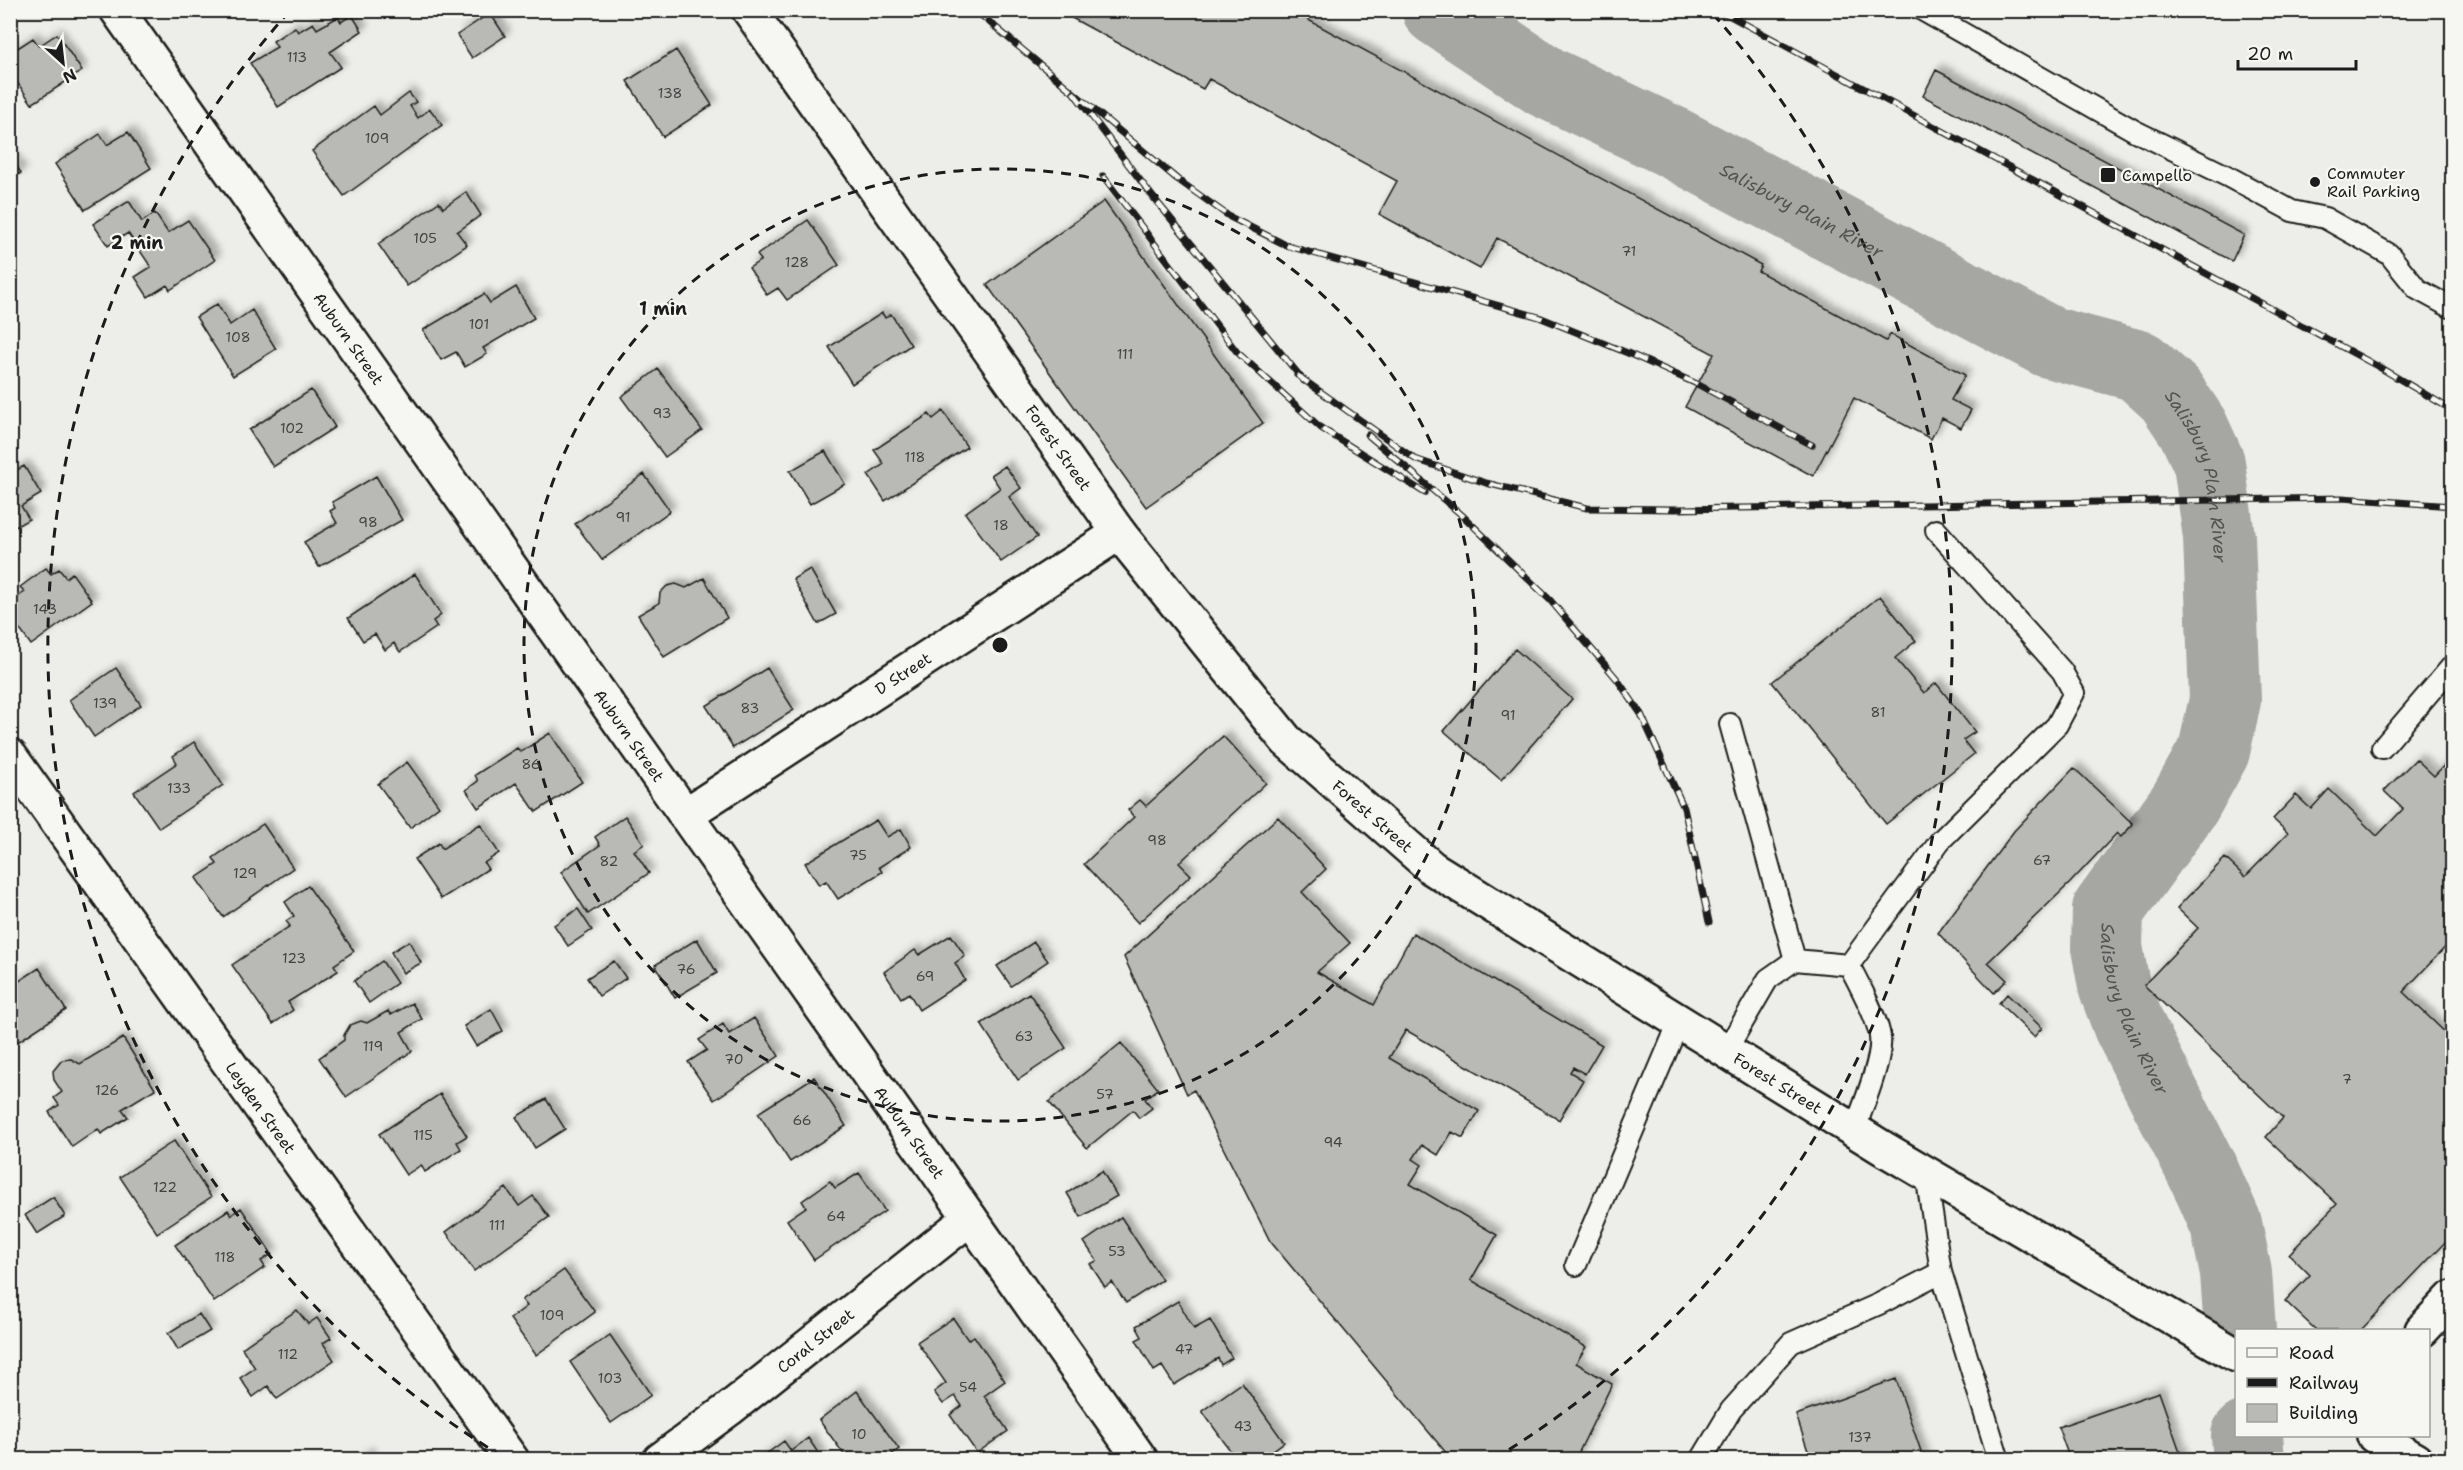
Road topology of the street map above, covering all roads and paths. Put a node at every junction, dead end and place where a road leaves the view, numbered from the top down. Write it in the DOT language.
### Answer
graph roads {
  1 [pos="117,10"];
  2 [pos="749,10"];
  3 [pos="1922,10"];
  4 [pos="2452,308"];
  5 [pos="1936,530"];
  6 [pos="1119,533"];
  7 [pos="2452,666"];
  8 [pos="1730,724"];
  9 [pos="2382,748"];
  10 [pos="10,756"];
  11 [pos="685,815"];
  12 [pos="1795,960"];
  13 [pos="1849,964"];
  14 [pos="1679,1022"];
  15 [pos="1726,1051"];
  16 [pos="1854,1131"];
  17 [pos="1926,1174"];
  18 [pos="970,1218"];
  19 [pos="1576,1265"];
  20 [pos="1941,1272"];
  21 [pos="2452,1298"];
  22 [pos="2423,1329"];
  23 [pos="2235,1354"];
  24 [pos="2376,1437"];
  25 [pos="512,1460"];
  26 [pos="660,1460"];
  27 [pos="1141,1460"];
  28 [pos="1701,1460"];
  29 [pos="1999,1460"];
  30 [pos="2416,1460"];
  1 -- 11 [label="street, Auburn Street"];
  2 -- 6 [label="street, Forest Street"];
  3 -- 4 [label="lane"];
  5 -- 13 [label="lane"];
  6 -- 11 [label="street, D Street"];
  6 -- 14 [label="street, Forest Street"];
  7 -- 9 [label="lane"];
  8 -- 12 [label="lane"];
  10 -- 25 [label="street, Leyden Street"];
  11 -- 18 [label="street, Auburn Street"];
  12 -- 13 [label="lane"];
  12 -- 15 [label="lane"];
  13 -- 16 [label="lane"];
  14 -- 15 [label="street, Forest Street"];
  14 -- 19 [label="lane"];
  15 -- 16 [label="street, Forest Street"];
  16 -- 17 [label="street, Forest Street"];
  17 -- 20 [label="lane"];
  17 -- 23 [label="street, Forest Street"];
  18 -- 26 [label="street, Coral Street"];
  18 -- 27 [label="street, Auburn Street"];
  20 -- 28 [label="lane"];
  20 -- 29 [label="lane"];
  21 -- 22 [label="street"];
  24 -- 30 [label="street"];
}
